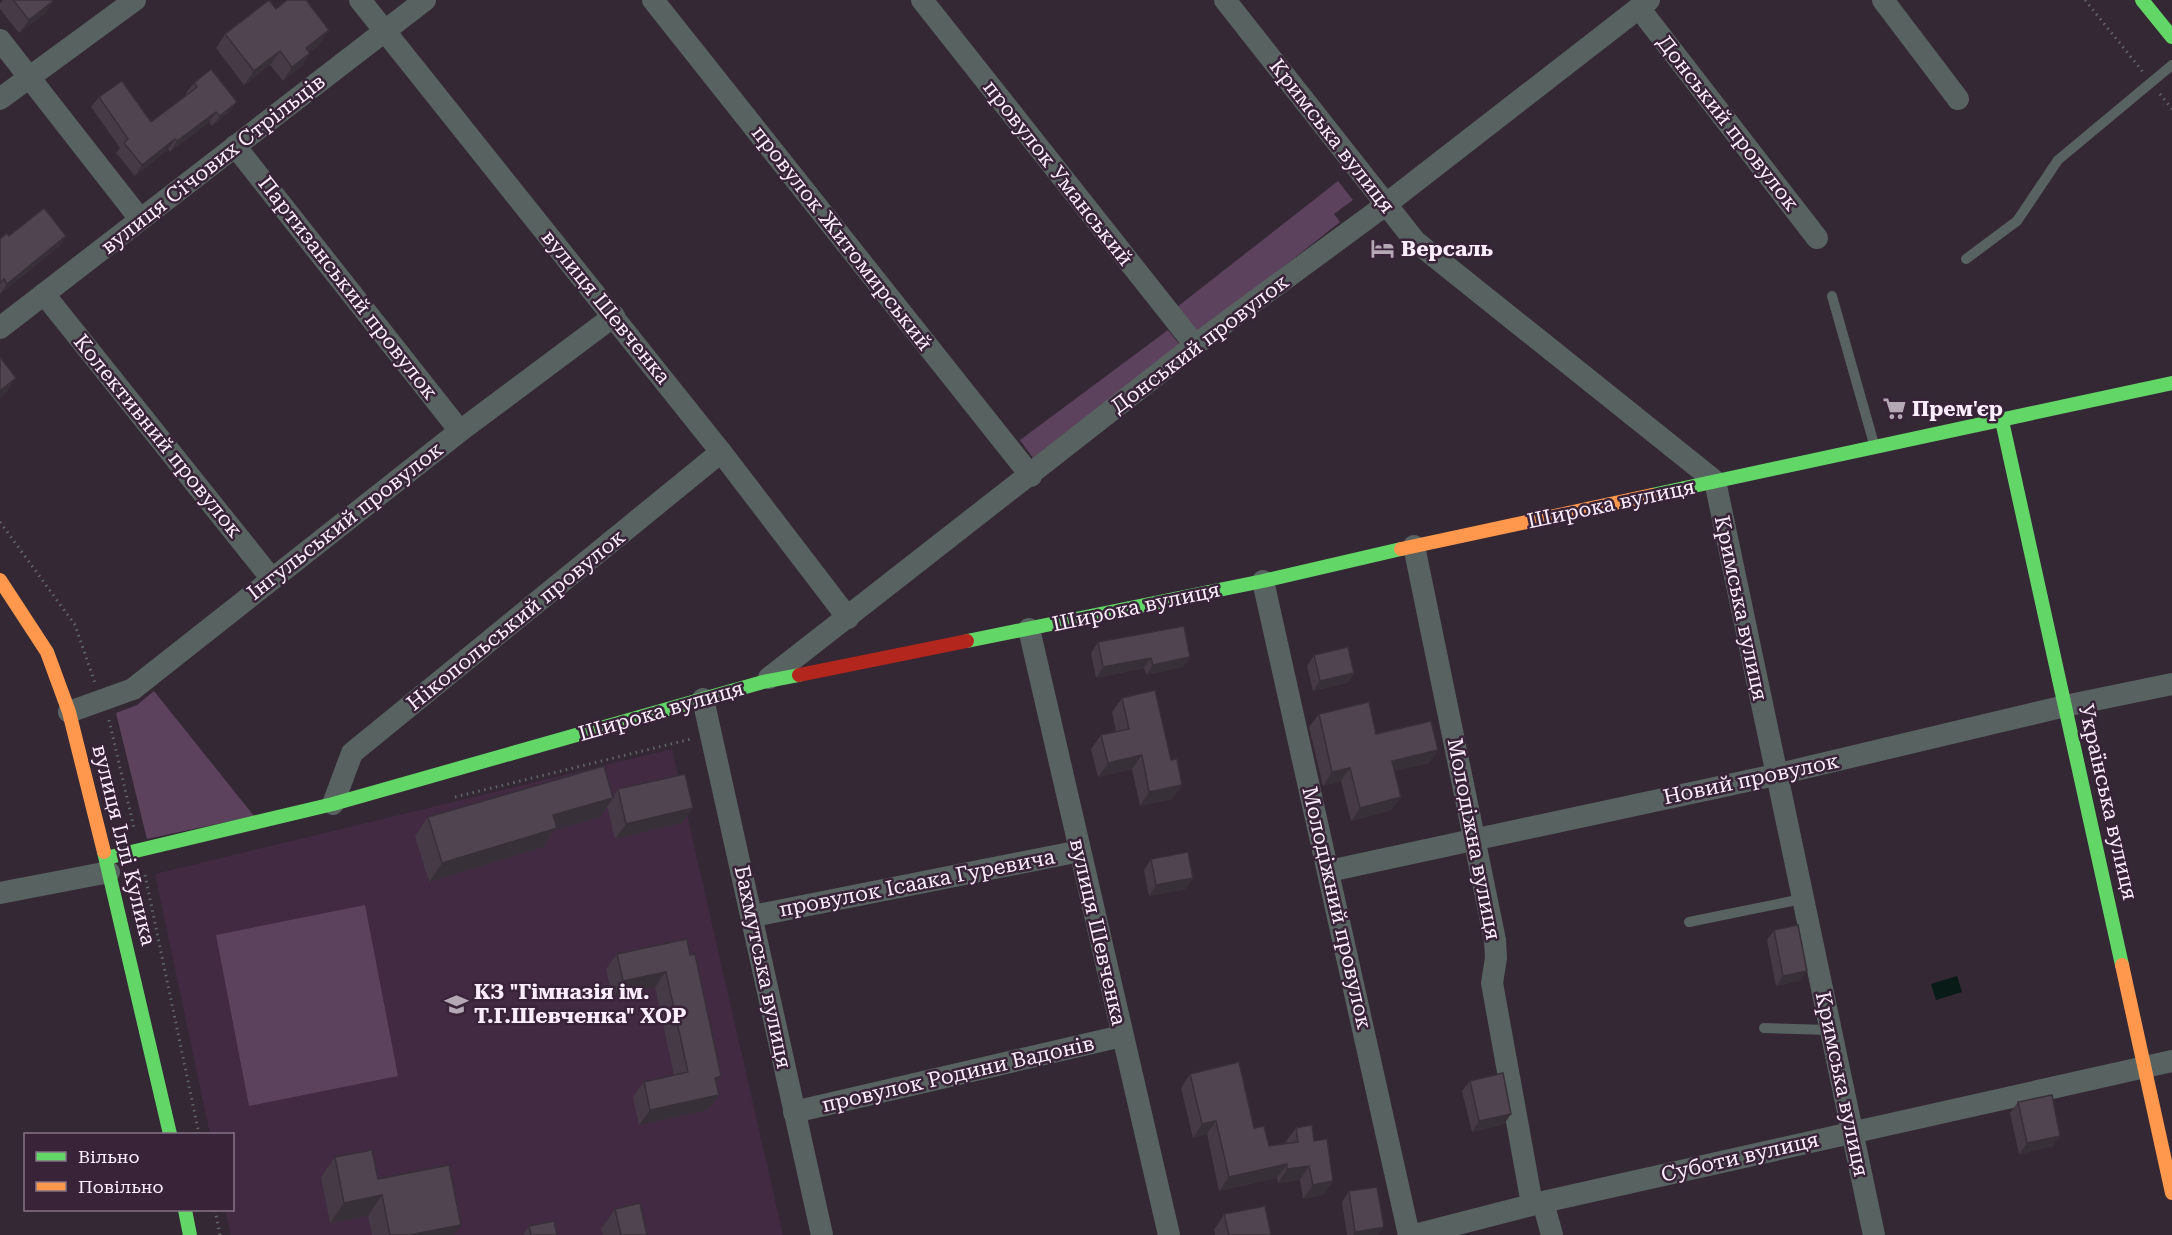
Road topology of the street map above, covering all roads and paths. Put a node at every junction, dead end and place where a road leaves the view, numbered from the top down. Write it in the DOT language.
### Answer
graph roads {
  1 [pos="135,0"];
  2 [pos="360,0"];
  3 [pos="425,0"];
  4 [pos="653,0"];
  5 [pos="922,0"];
  6 [pos="1225,0"];
  7 [pos="1883,0"];
  8 [pos="2085,0"];
  9 [pos="2142,0"];
  10 [pos="1644,4"];
  11 [pos="2170,29"];
  12 [pos="385,31"];
  13 [pos="0,40"];
  14 [pos="2172,65"];
  15 [pos="29,76"];
  16 [pos="2151,83"];
  17 [pos="0,99"];
  18 [pos="1958,99"];
  19 [pos="2172,109"];
  20 [pos="236,146"];
  21 [pos="1386,204"];
  22 [pos="140,219"];
  23 [pos="1817,238"];
  24 [pos="1966,259"];
  25 [pos="44,294"];
  26 [pos="1832,296"];
  27 [pos="614,316"];
  28 [pos="0,328"];
  29 [pos="1195,345"];
  30 [pos="2172,383"];
  31 [pos="2002,421"];
  32 [pos="460,430"];
  33 [pos="1875,447"];
  34 [pos="721,452"];
  35 [pos="1031,476"];
  36 [pos="1715,481"];
  37 [pos="0,522"];
  38 [pos="1414,546"];
  39 [pos="272,578"];
  40 [pos="0,580"];
  41 [pos="1263,581"];
  42 [pos="848,618"];
  43 [pos="1029,629"];
  44 [pos="763,682"];
  45 [pos="2172,684"];
  46 [pos="703,699"];
  47 [pos="102,701"];
  48 [pos="2065,706"];
  49 [pos="69,712"];
  50 [pos="1775,776"];
  51 [pos="333,804"];
  52 [pos="1474,838"];
  53 [pos="139,849"];
  54 [pos="1080,851"];
  55 [pos="108,865"];
  56 [pos="1329,871"];
  57 [pos="0,893"];
  58 [pos="1802,899"];
  59 [pos="753,916"];
  60 [pos="1689,922"];
  61 [pos="1764,1028"];
  62 [pos="1830,1030"];
  63 [pos="1122,1036"];
  64 [pos="2172,1061"];
  65 [pos="2145,1067"];
  66 [pos="794,1112"];
  67 [pos="1853,1131"];
  68 [pos="170,1133"];
  69 [pos="199,1133"];
  70 [pos="2172,1193"];
  71 [pos="1538,1203"];
  72 [pos="185,1211"];
  73 [pos="215,1211"];
  74 [pos="190,1235"];
  75 [pos="220,1235"];
  76 [pos="822,1235"];
  77 [pos="1169,1235"];
  78 [pos="1409,1235"];
  79 [pos="1415,1235"];
  80 [pos="1552,1235"];
  81 [pos="1874,1235"];
  1 -- 15 [label="street"];
  2 -- 12 [label="street, вулиця Шевченка"];
  3 -- 12 [label="street, вулиця Січових Стрільців"];
  4 -- 35 [label="street, провулок Житомирський"];
  5 -- 29 [label="street, провулок Уманський"];
  6 -- 21 [label="street, Кримська вулиця"];
  7 -- 18 [label="street"];
  8 -- 16 [label="path"];
  9 -- 11 [label="street"];
  10 -- 21 [label="street, Донський провулок"];
  10 -- 23 [label="street, Донський провулок"];
  12 -- 20 [label="street, вулиця Січових Стрільців"];
  12 -- 27 [label="street, вулиця Шевченка"];
  13 -- 15 [label="street"];
  14 -- 16 [label="lane"];
  15 -- 17 [label="street"];
  15 -- 22 [label="street"];
  16 -- 19 [label="path"];
  16 -- 24 [label="lane"];
  20 -- 22 [label="street, вулиця Січових Стрільців"];
  20 -- 32 [label="street, Партизанський провулок"];
  21 -- 29 [label="street, Донський провулок"];
  21 -- 36 [label="street, Кримська вулиця"];
  22 -- 25 [label="street, вулиця Січових Стрільців"];
  25 -- 28 [label="street, вулиця Січових Стрільців"];
  25 -- 39 [label="street, Колективний провулок"];
  26 -- 33 [label="lane"];
  27 -- 32 [label="street, Інгульський провулок"];
  27 -- 34 [label="street, вулиця Шевченка"];
  29 -- 35 [label="street, Донський провулок"];
  30 -- 31 [label="street, Широка вулиця"];
  31 -- 33 [label="street, Широка вулиця"];
  31 -- 48 [label="street, Українська вулиця"];
  32 -- 39 [label="street, Інгульський провулок"];
  33 -- 36 [label="street, Широка вулиця"];
  34 -- 42 [label="street, вулиця Шевченка"];
  34 -- 51 [label="street, Нікопольський провулок"];
  35 -- 42 [label="street, Донський провулок"];
  36 -- 38 [label="street, Широка вулиця"];
  36 -- 50 [label="street, Кримська вулиця"];
  37 -- 47 [label="path"];
  38 -- 41 [label="street, Широка вулиця"];
  38 -- 52 [label="street, Молодіжна вулиця"];
  39 -- 47 [label="street, Інгульський провулок"];
  40 -- 49 [label="street, вулиця Іллі Кулика"];
  41 -- 43 [label="street, Широка вулиця"];
  41 -- 56 [label="street, Молодіжний провулок"];
  42 -- 44 [label="street, Донський провулок"];
  43 -- 44 [label="street, Широка вулиця"];
  43 -- 54 [label="street, вулиця Шевченка"];
  44 -- 46 [label="street, Широка вулиця"];
  45 -- 48 [label="street, Новий провулок"];
  46 -- 51 [label="street, Широка вулиця"];
  46 -- 59 [label="street, Бахмутська вулиця"];
  47 -- 49 [label="street, Інгульський провулок"];
  47 -- 53 [label="path"];
  48 -- 50 [label="street, Новий провулок"];
  48 -- 65 [label="street, Українська вулиця"];
  49 -- 55 [label="street, вулиця Іллі Кулика"];
  50 -- 52 [label="street, Новий провулок"];
  50 -- 58 [label="street, Кримська вулиця"];
  51 -- 53 [label="street, Широка вулиця"];
  52 -- 56 [label="street, Новий провулок"];
  52 -- 71 [label="street, Молодіжна вулиця"];
  53 -- 55 [label="street, Широка вулиця"];
  53 -- 69 [label="path"];
  54 -- 59 [label="street, провулок Ісаака Гуревича"];
  54 -- 63 [label="street, вулиця Шевченка"];
  55 -- 57 [label="street, Широка вулиця"];
  55 -- 68 [label="street, вулиця Іллі Кулика"];
  56 -- 78 [label="street, Молодіжний провулок"];
  58 -- 60 [label="lane"];
  58 -- 62 [label="street, Кримська вулиця"];
  59 -- 66 [label="street, Бахмутська вулиця"];
  61 -- 62 [label="lane"];
  62 -- 67 [label="street, Кримська вулиця"];
  63 -- 66 [label="street, провулок Родини Вадонів"];
  63 -- 77 [label="street, вулиця Шевченка"];
  64 -- 65 [label="street, Суботи вулиця"];
  65 -- 67 [label="street, Суботи вулиця"];
  65 -- 70 [label="street, Українська вулиця"];
  66 -- 76 [label="street, Бахмутська вулиця"];
  67 -- 71 [label="street, Суботи вулиця"];
  67 -- 81 [label="street, Кримська вулиця"];
  71 -- 79 [label="street, Суботи вулиця"];
  71 -- 80 [label="street, Молодіжна вулиця"];
  72 -- 74 [label="street"];
  73 -- 75 [label="path"];
}
